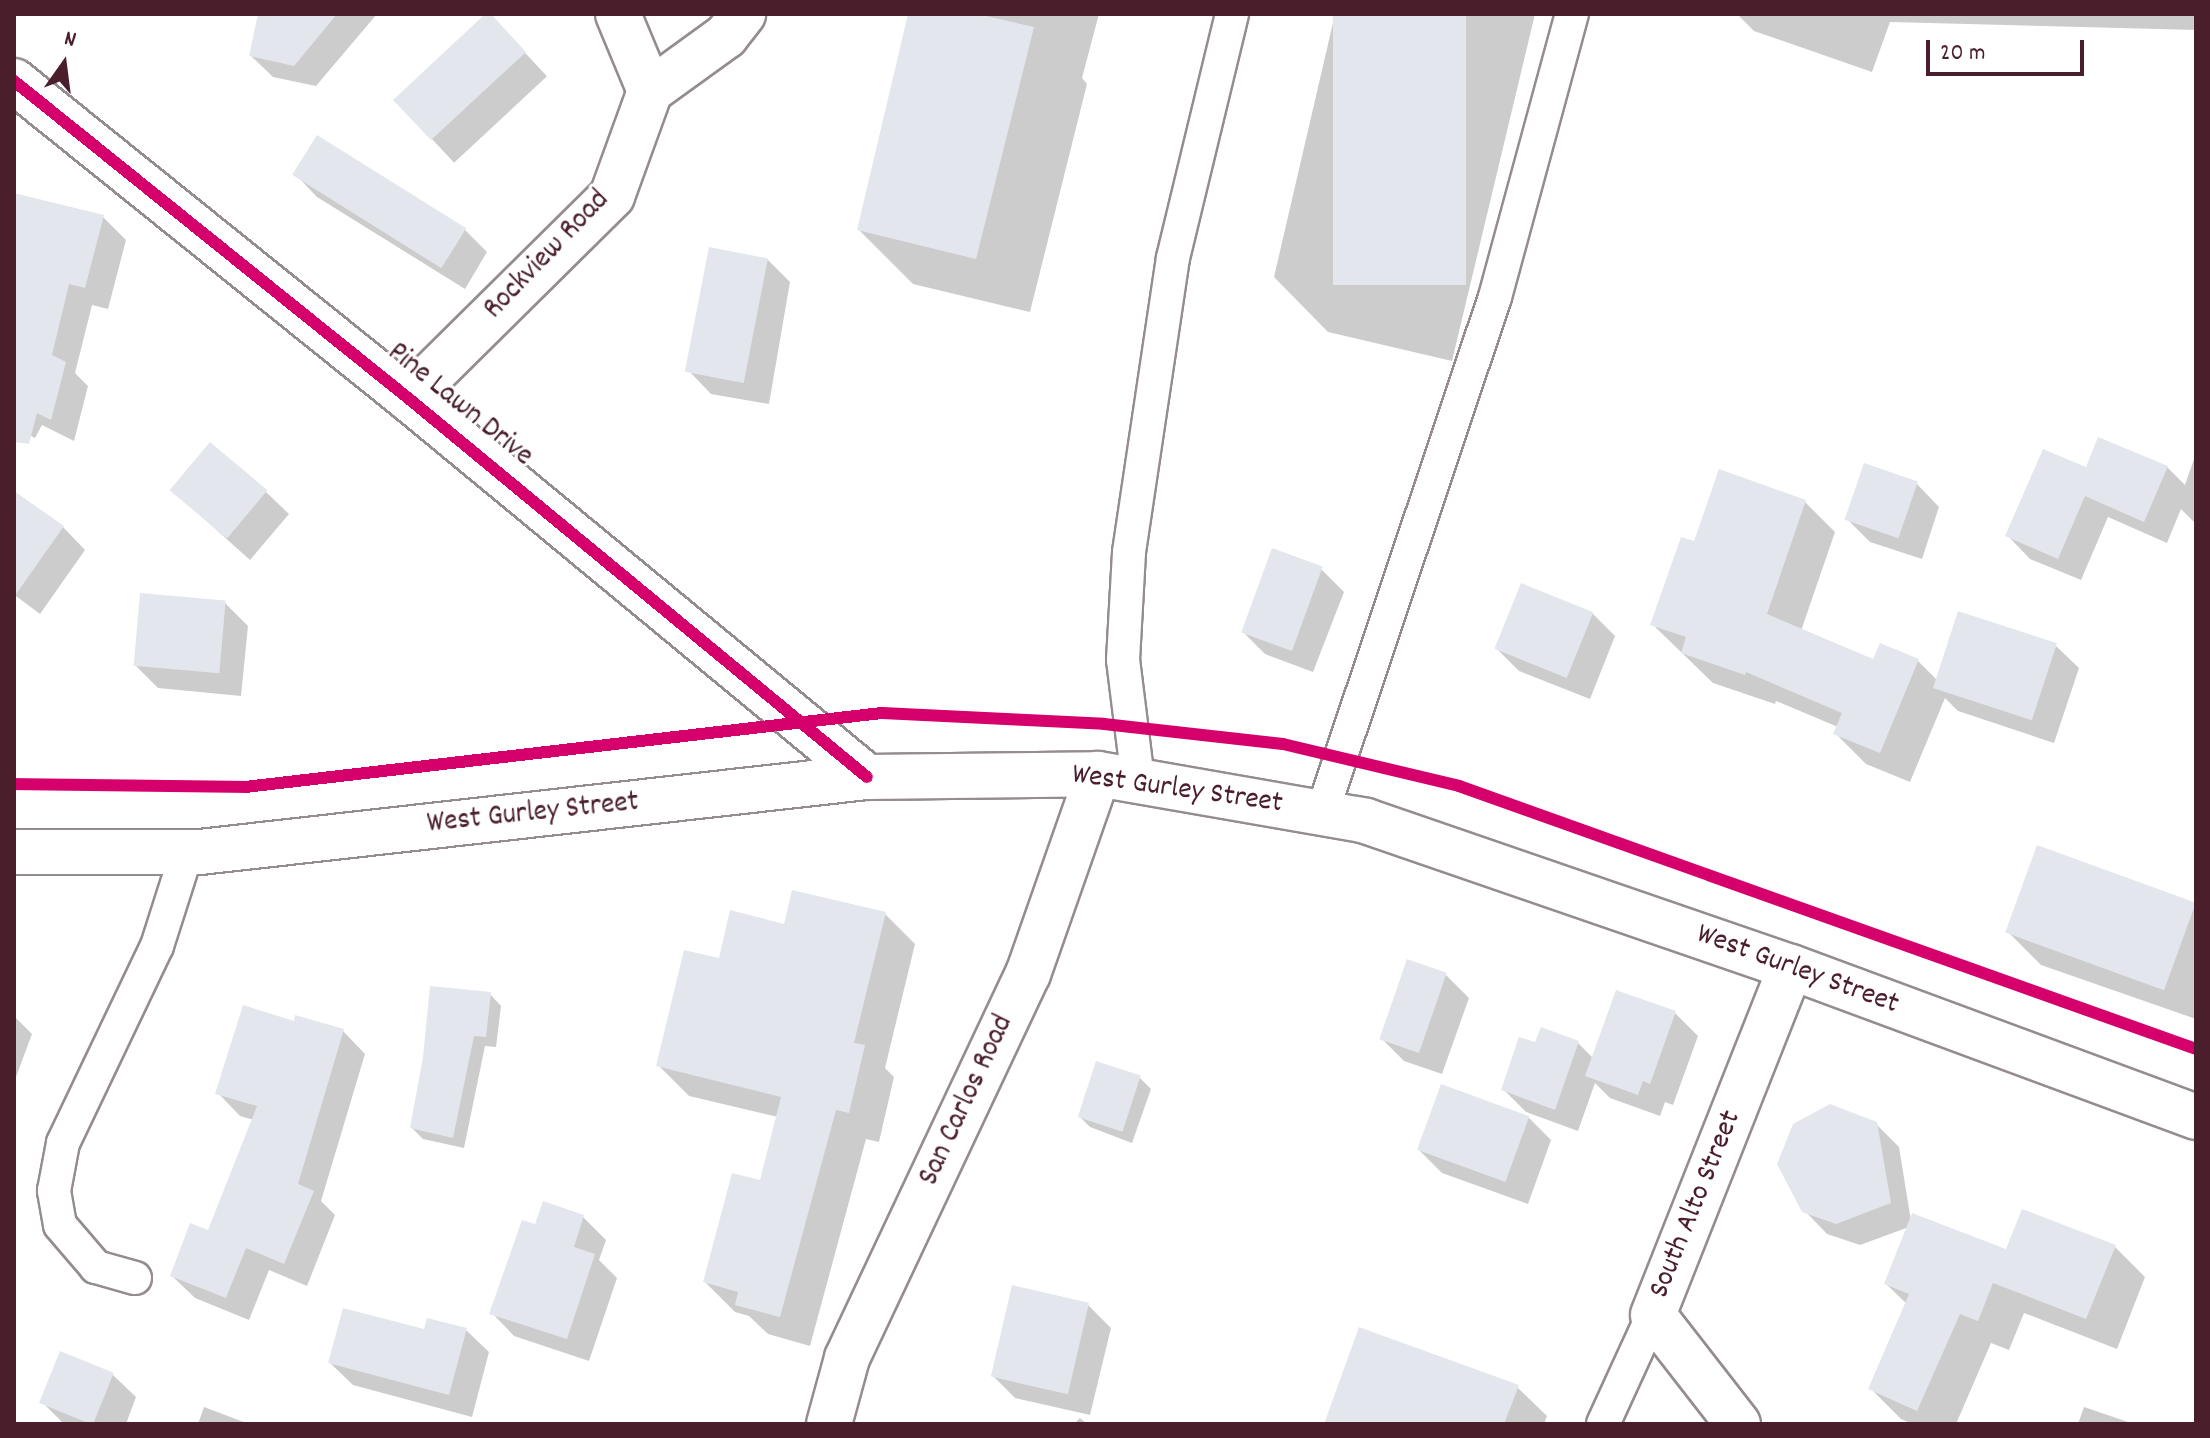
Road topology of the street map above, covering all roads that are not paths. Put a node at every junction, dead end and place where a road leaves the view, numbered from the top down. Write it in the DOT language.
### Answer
graph roads {
  1 [pos="618,14"];
  2 [pos="743,14"];
  3 [pos="1232,14"];
  4 [pos="1572,14"];
  5 [pos="16,86"];
  6 [pos="650,91"];
  7 [pos="408,398"];
  8 [pos="867,777"];
  9 [pos="1118,777"];
  10 [pos="1322,813"];
  11 [pos="14,852"];
  12 [pos="187,852"];
  13 [pos="1791,967"];
  14 [pos="2196,1117"];
  15 [pos="135,1278"];
  16 [pos="1653,1315"];
  17 [pos="829,1424"];
  18 [pos="1603,1424"];
  19 [pos="1738,1424"];
  1 -- 6 [label="street"];
  2 -- 6 [label="street"];
  3 -- 9 [label="lane"];
  4 -- 10 [label="lane"];
  5 -- 7 [label="street, Pine Lawn Drive"];
  6 -- 7 [label="street, Rockview Road"];
  7 -- 8 [label="street, Pine Lawn Drive"];
  8 -- 9 [label="street, West Gurley Street"];
  8 -- 12 [label="street, West Gurley Street"];
  9 -- 10 [label="street, West Gurley Street"];
  9 -- 17 [label="street, San Carlos Road"];
  10 -- 13 [label="street, West Gurley Street"];
  11 -- 12 [label="street, West Gurley Street"];
  12 -- 15 [label="lane"];
  13 -- 14 [label="street, West Gurley Street"];
  13 -- 16 [label="street, South Alto Street"];
  16 -- 18 [label="lane"];
  16 -- 19 [label="street, South Alto Street"];
}
